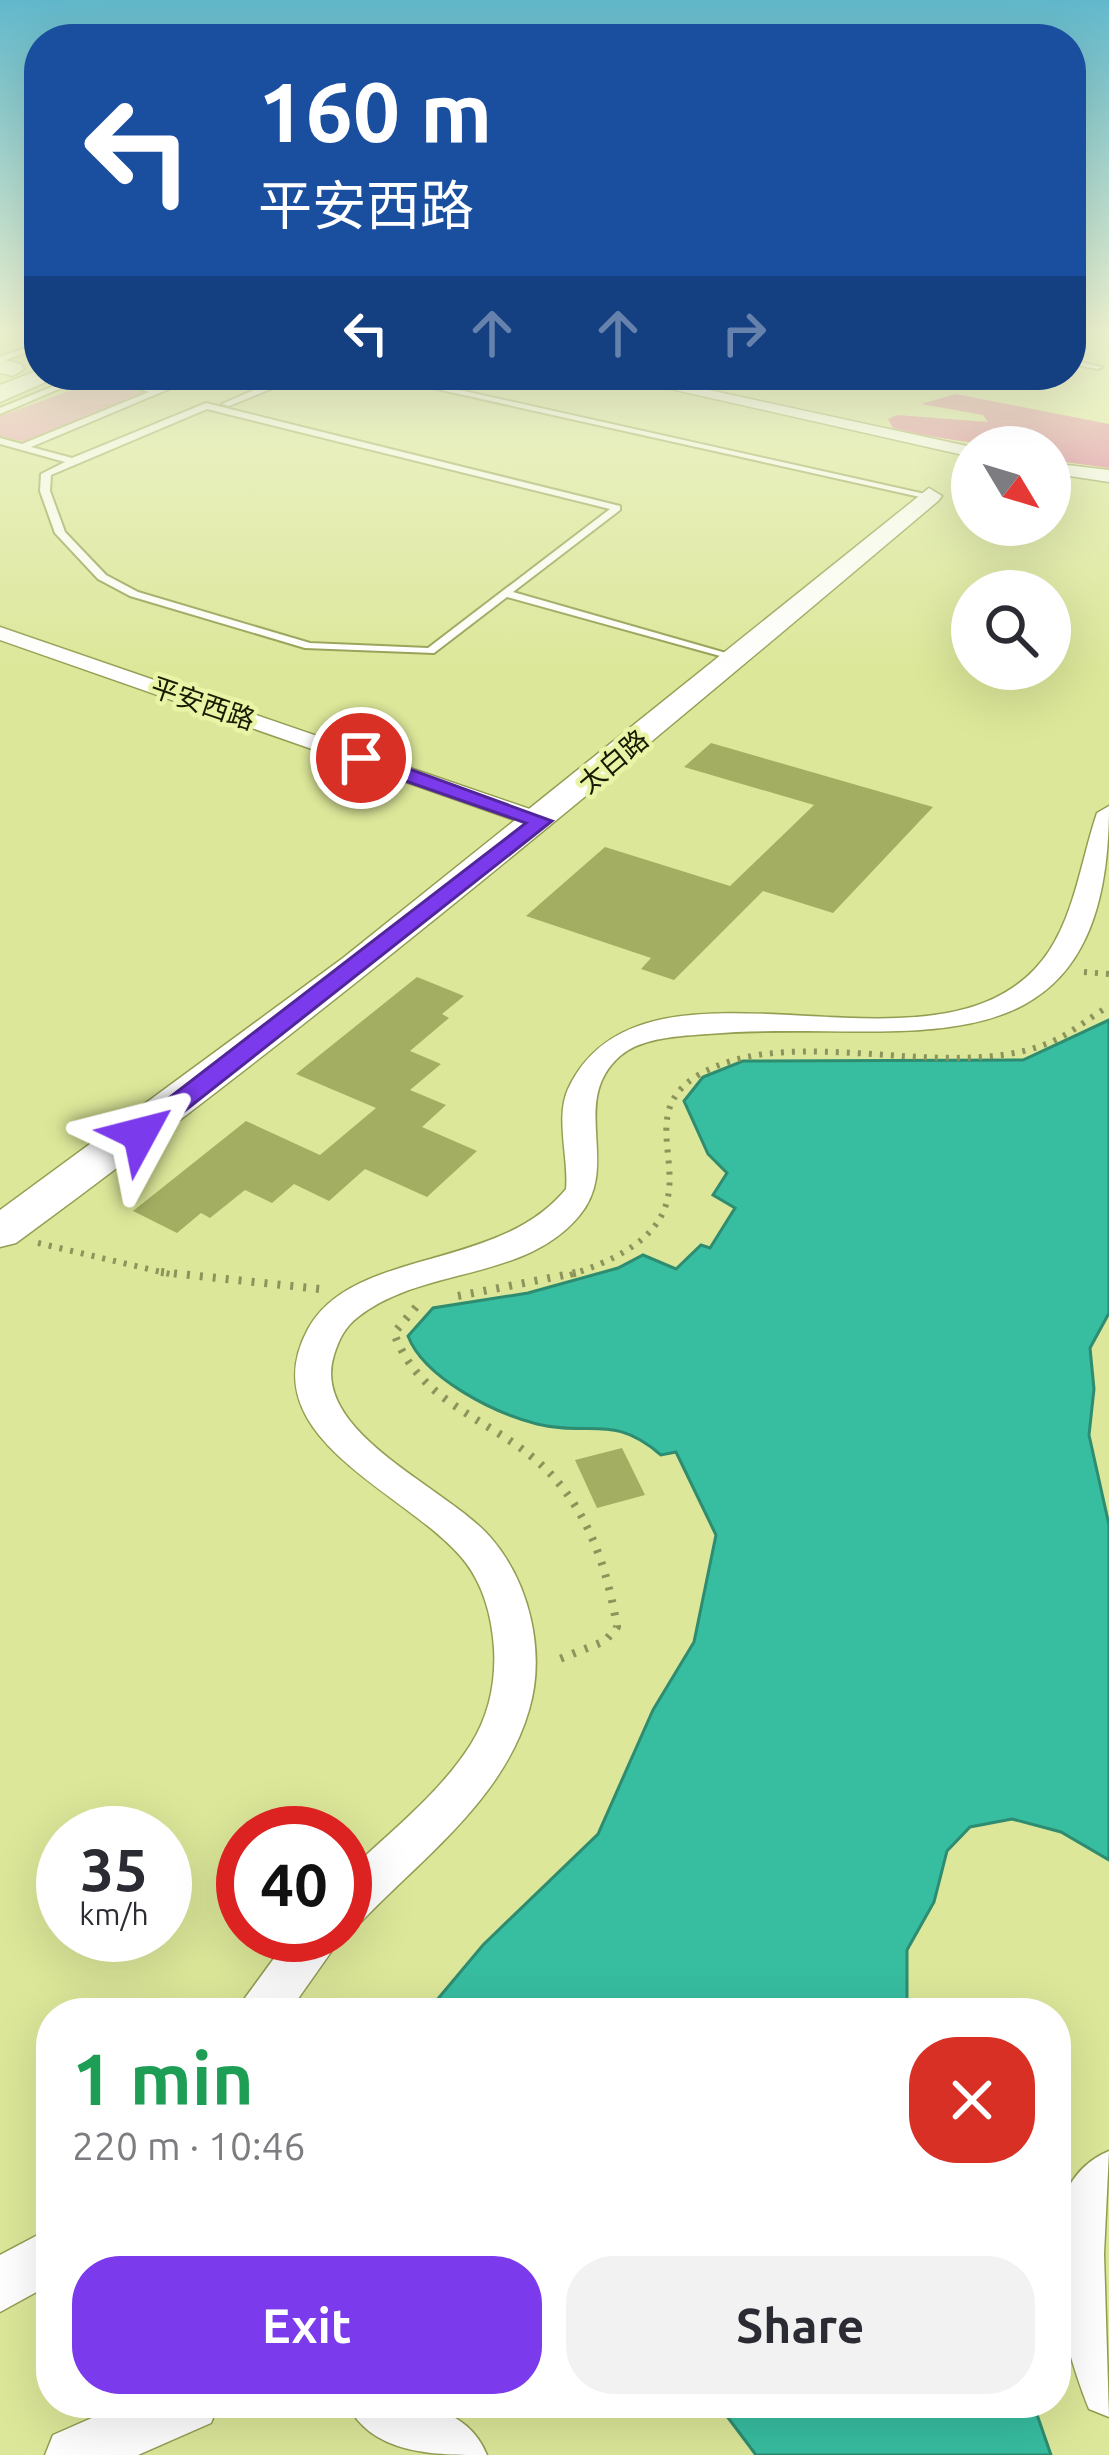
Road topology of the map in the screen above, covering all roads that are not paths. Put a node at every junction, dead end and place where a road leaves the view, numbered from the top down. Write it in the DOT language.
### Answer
graph roads {
  1 [pos="18,446"];
  2 [pos="27,446"];
  3 [pos="110,446"];
  4 [pos="365,446"];
  5 [pos="696,446"];
  6 [pos="23,447"];
  7 [pos="73,461"];
  8 [pos="1071,471"];
  9 [pos="1109,476"];
  10 [pos="929,496"];
  11 [pos="507,594"];
  12 [pos="0,633"];
  13 [pos="735,657"];
  14 [pos="1109,812"];
  15 [pos="542,821"];
  16 [pos="11,1235"];
  17 [pos="372,1881"];
  18 [pos="299,1962"];
  19 [pos="270,1998"];
  20 [pos="1109,2177"];
  21 [pos="36,2263"];
  22 [pos="0,2285"];
  23 [pos="1109,2390"];
  24 [pos="158,2418"];
  25 [pos="399,2418"];
  26 [pos="78,2454"];
  27 [pos="459,2455"];
  1 -- 6 [label="lane"];
  2 -- 6 [label="lane"];
  3 -- 7 [label="lane"];
  4 -- 11 [label="lane"];
  5 -- 10 [label="lane"];
  6 -- 7 [label="lane"];
  7 -- 11 [label="lane"];
  8 -- 9 [label="street"];
  10 -- 13 [label="street, 太白路"];
  11 -- 13 [label="lane"];
  12 -- 15 [label="street, 平安西路"];
  13 -- 15 [label="street, 太白路"];
  14 -- 17 [label="street"];
  15 -- 16 [label="street, 太白路"];
  18 -- 19 [label="street"];
  20 -- 23 [label="street"];
  21 -- 22 [label="street"];
  24 -- 26 [label="street"];
  25 -- 27 [label="street"];
}
